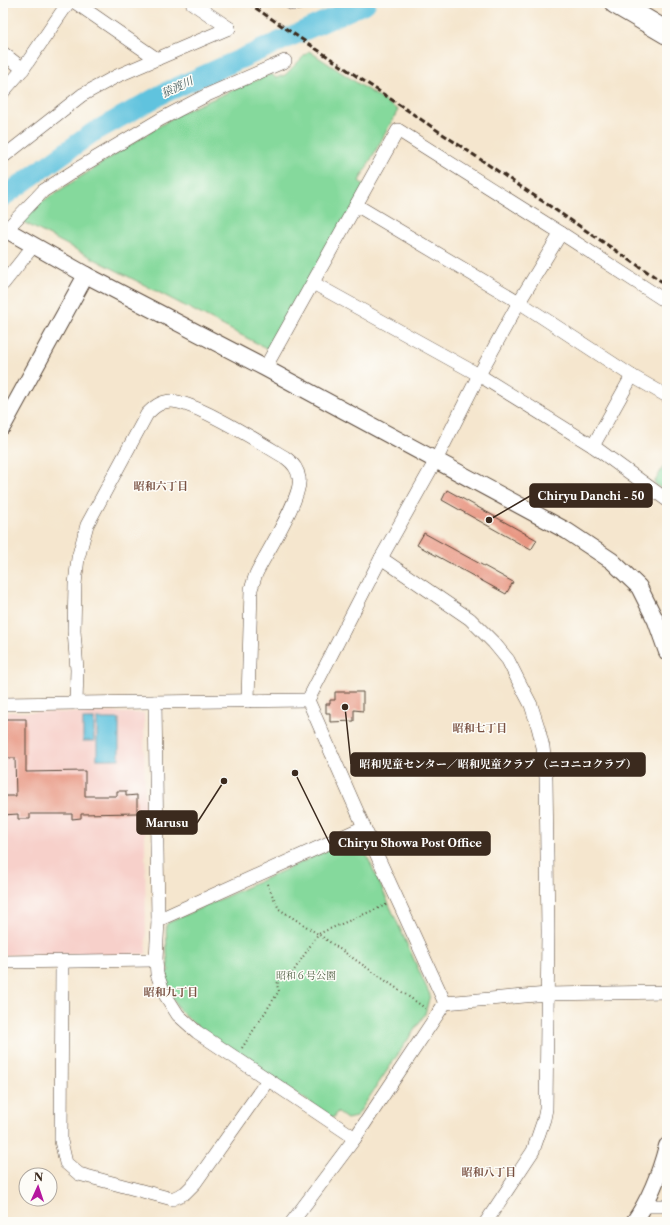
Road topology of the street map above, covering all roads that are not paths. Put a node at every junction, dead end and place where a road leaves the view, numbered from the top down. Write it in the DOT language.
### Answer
graph roads {
  1 [pos="68,3"];
  2 [pos="76,3"];
  3 [pos="192,3"];
  4 [pos="291,3"];
  5 [pos="301,3"];
  6 [pos="616,3"];
  7 [pos="645,3"];
  8 [pos="667,16"];
  9 [pos="667,33"];
  10 [pos="3,54"];
  11 [pos="157,59"];
  12 [pos="285,61"];
  13 [pos="23,69"];
  14 [pos="3,92"];
  15 [pos="3,157"];
  16 [pos="356,205"];
  17 [pos="4,230"];
  18 [pos="561,232"];
  19 [pos="34,245"];
  20 [pos="86,275"];
  21 [pos="313,283"];
  22 [pos="3,284"];
  23 [pos="519,302"];
  24 [pos="667,302"];
  25 [pos="265,368"];
  26 [pos="479,375"];
  27 [pos="632,376"];
  28 [pos="667,396"];
  29 [pos="3,426"];
  30 [pos="593,446"];
  31 [pos="436,460"];
  32 [pos="667,500"];
  33 [pos="381,558"];
  34 [pos="661,620"];
  35 [pos="667,652"];
  36 [pos="308,700"];
  37 [pos="248,701"];
  38 [pos="155,702"];
  39 [pos="76,703"];
  40 [pos="3,704"];
  41 [pos="364,827"];
  42 [pos="158,920"];
  43 [pos="156,960"];
  44 [pos="3,962"];
  45 [pos="62,962"];
  46 [pos="667,992"];
  47 [pos="547,994"];
  48 [pos="445,1003"];
  49 [pos="268,1080"];
  50 [pos="355,1138"];
  51 [pos="667,1146"];
  52 [pos="645,1206"];
  53 [pos="667,1206"];
  54 [pos="294,1222"];
  55 [pos="486,1222"];
  56 [pos="634,1222"];
  1 -- 13 [label="street"];
  2 -- 11 [label="street"];
  3 -- 11 [label="street"];
  4 -- 5 [label="street"];
  6 -- 9 [label="highway"];
  7 -- 8 [label="highway"];
  10 -- 13 [label="street"];
  11 -- 15 [label="street"];
  12 -- 17 [label="street"];
  13 -- 14 [label="street"];
  16 -- 18 [label="street"];
  16 -- 21 [label="street"];
  16 -- 23 [label="street"];
  17 -- 19 [label="street"];
  18 -- 23 [label="street"];
  18 -- 24 [label="street"];
  19 -- 20 [label="street"];
  19 -- 22 [label="street"];
  20 -- 25 [label="street"];
  20 -- 29 [label="street"];
  21 -- 25 [label="street"];
  21 -- 26 [label="street"];
  23 -- 26 [label="street"];
  23 -- 27 [label="street"];
  25 -- 31 [label="street"];
  26 -- 30 [label="street"];
  26 -- 31 [label="street"];
  27 -- 28 [label="street"];
  27 -- 30 [label="street"];
  30 -- 32 [label="street"];
  31 -- 33 [label="street"];
  31 -- 34 [label="street"];
  33 -- 36 [label="street"];
  33 -- 47 [label="street"];
  34 -- 35 [label="street"];
  36 -- 37 [label="street"];
  36 -- 41 [label="street"];
  37 -- 38 [label="street"];
  37 -- 39 [label="street"];
  38 -- 39 [label="street"];
  38 -- 42 [label="street"];
  39 -- 40 [label="street"];
  41 -- 42 [label="street"];
  41 -- 48 [label="street"];
  42 -- 43 [label="street"];
  43 -- 45 [label="street"];
  43 -- 49 [label="street"];
  44 -- 45 [label="street"];
  45 -- 49 [label="street"];
  46 -- 47 [label="street"];
  47 -- 48 [label="street"];
  47 -- 55 [label="street"];
  48 -- 50 [label="street"];
  49 -- 50 [label="street"];
  50 -- 54 [label="street"];
  51 -- 52 [label="street"];
  52 -- 53 [label="street"];
  52 -- 56 [label="street"];
}
